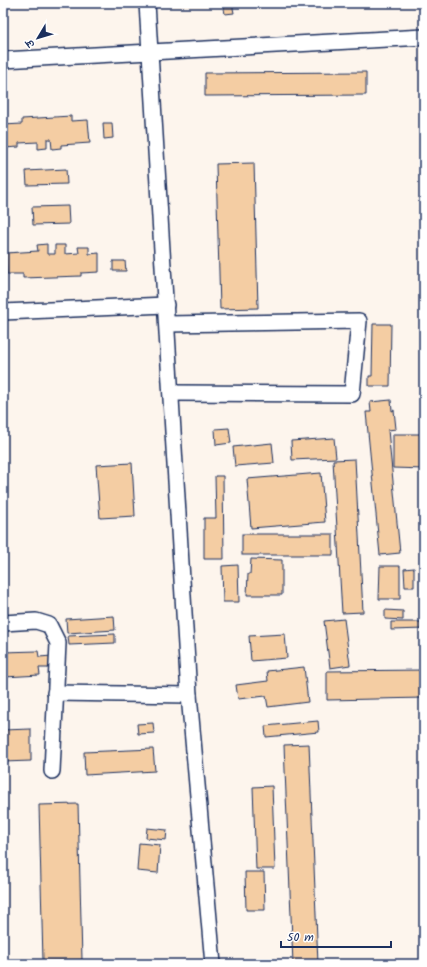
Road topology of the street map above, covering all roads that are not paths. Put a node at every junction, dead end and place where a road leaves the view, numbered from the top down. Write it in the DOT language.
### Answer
graph roads {
  1 [pos="147,3"];
  2 [pos="424,37"];
  3 [pos="150,52"];
  4 [pos="3,60"];
  5 [pos="166,305"];
  6 [pos="3,312"];
  7 [pos="167,324"];
  8 [pos="171,393"];
  9 [pos="3,623"];
  10 [pos="55,693"];
  11 [pos="189,695"];
  12 [pos="52,771"];
  13 [pos="213,964"];
  1 -- 3 [label="street"];
  2 -- 3 [label="street"];
  3 -- 4 [label="street"];
  3 -- 5 [label="street"];
  5 -- 6 [label="street"];
  5 -- 7 [label="street"];
  7 -- 8 [label="street"];
  7 -- 8 [label="street"];
  8 -- 11 [label="street"];
  9 -- 10 [label="street"];
  10 -- 11 [label="street"];
  10 -- 12 [label="street"];
  11 -- 13 [label="street"];
}
